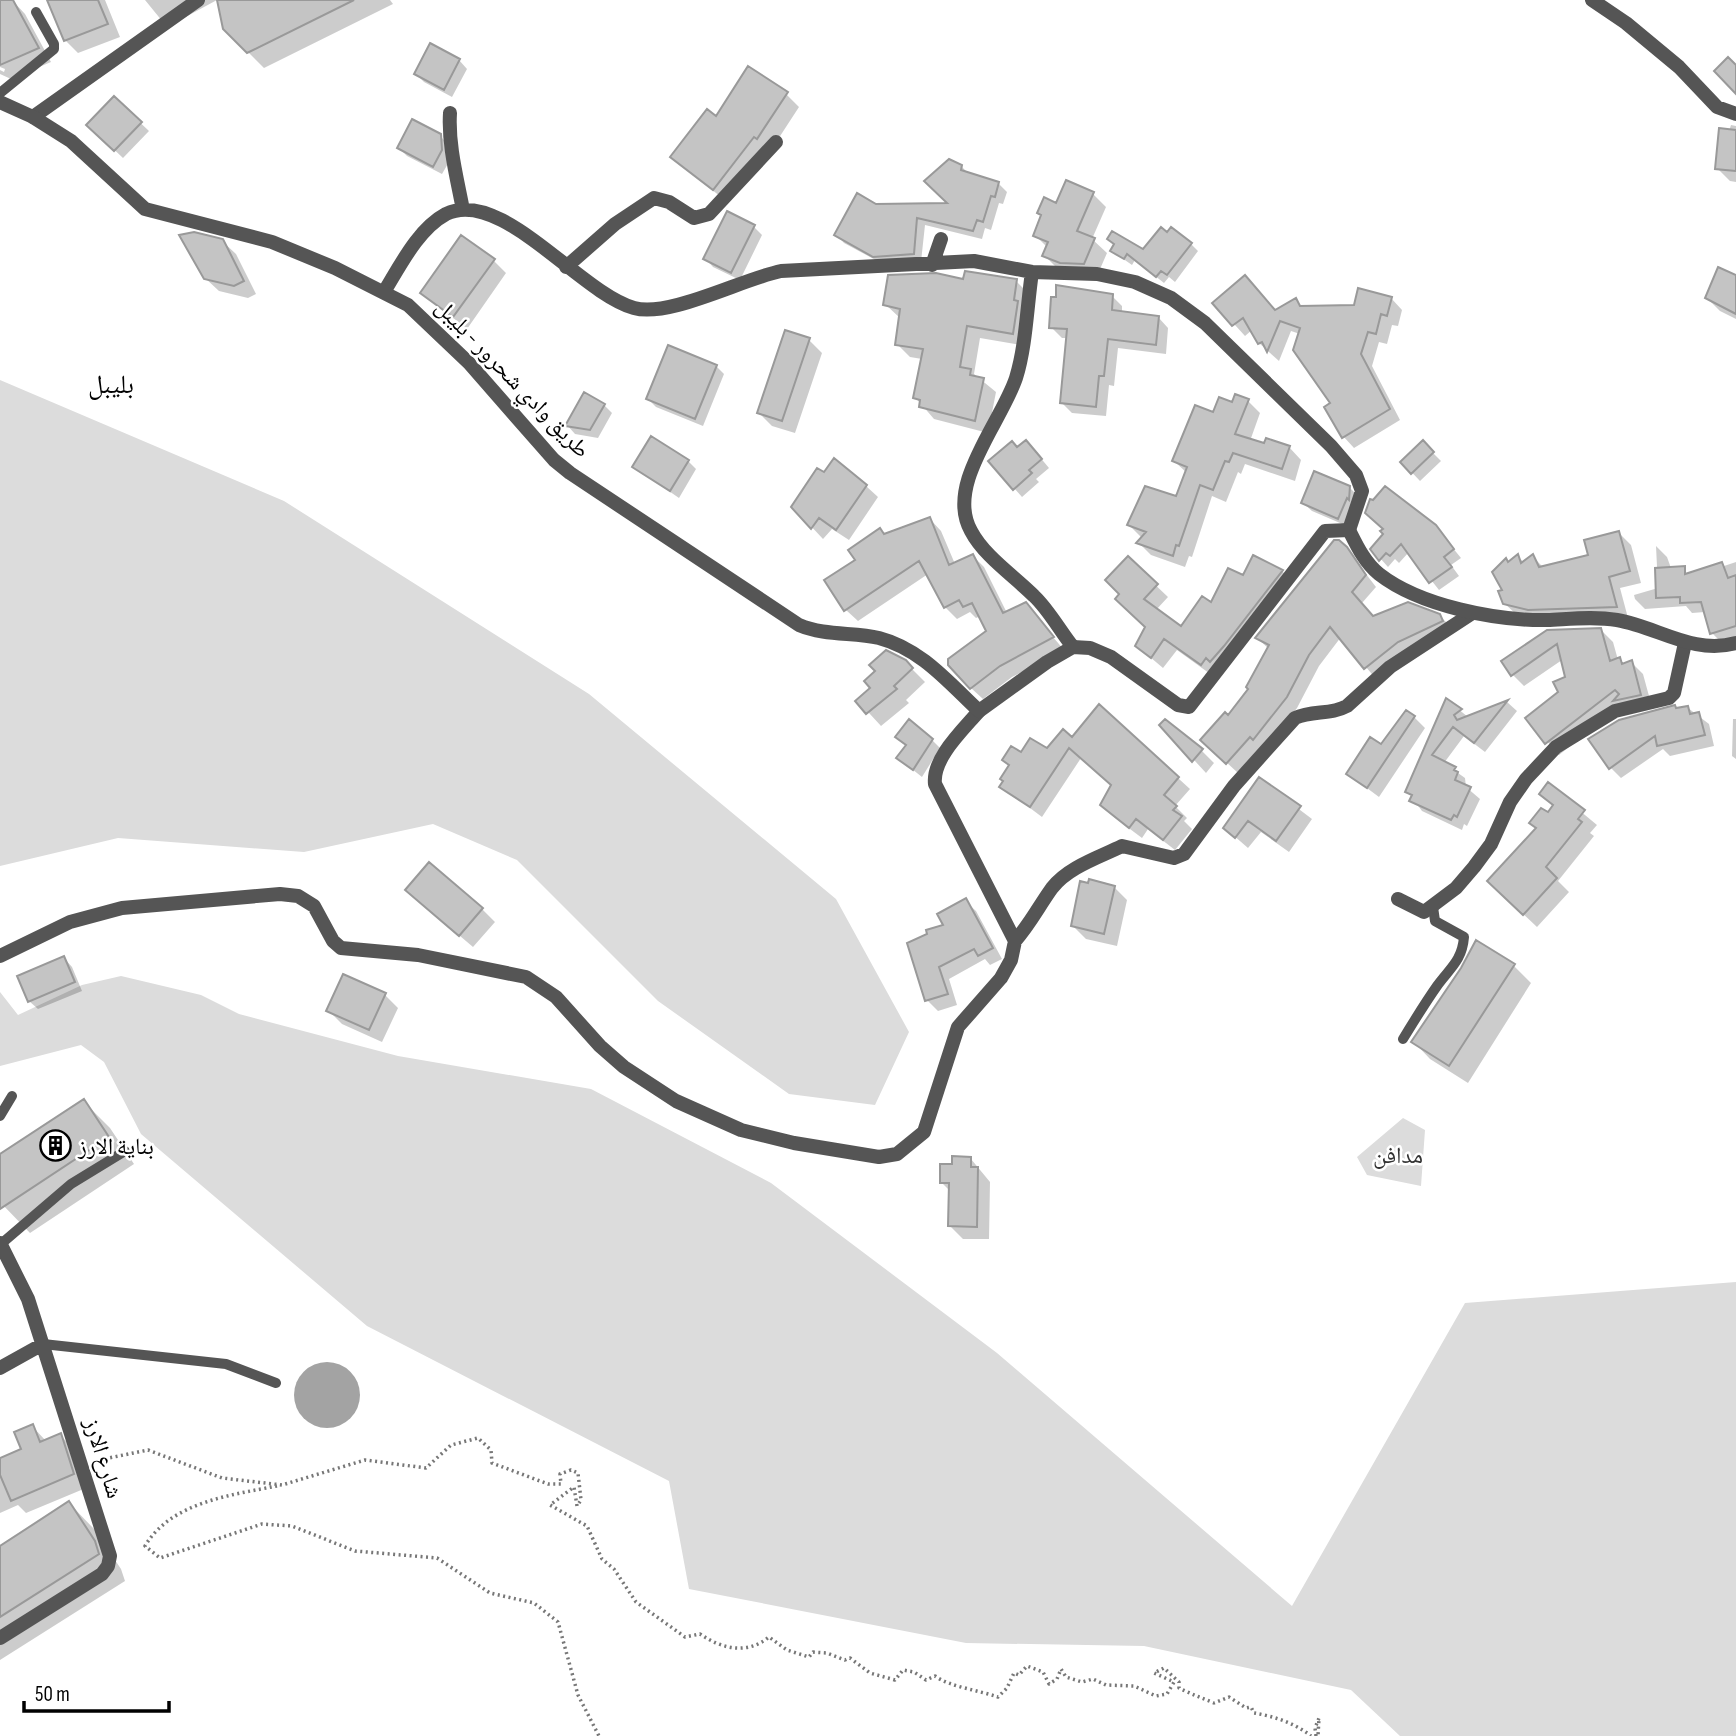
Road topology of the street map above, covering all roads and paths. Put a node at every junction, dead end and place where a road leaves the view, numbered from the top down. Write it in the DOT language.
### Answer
graph roads {
  1 [pos="198,0"];
  2 [pos="1592,0"];
  3 [pos="36,12"];
  4 [pos="0,93"];
  5 [pos="0,102"];
  6 [pos="450,113"];
  7 [pos="1736,114"];
  8 [pos="33,117"];
  9 [pos="776,142"];
  10 [pos="463,210"];
  11 [pos="941,239"];
  12 [pos="932,265"];
  13 [pos="566,267"];
  14 [pos="1032,272"];
  15 [pos="384,292"];
  16 [pos="1349,530"];
  17 [pos="1471,614"];
  18 [pos="1685,643"];
  19 [pos="1736,643"];
  20 [pos="1073,648"];
  21 [pos="979,710"];
  22 [pos="1398,899"];
  23 [pos="1433,908"];
  24 [pos="1015,941"];
  25 [pos="0,957"];
  26 [pos="1403,1039"];
  27 [pos="12,1096"];
  28 [pos="0,1116"];
  29 [pos="125,1151"];
  30 [pos="0,1244"];
  31 [pos="43,1343"];
  32 [pos="0,1368"];
  33 [pos="276,1383"];
  34 [pos="82,1463"];
  35 [pos="282,1485"];
  36 [pos="0,1638"];
  37 [pos="599,1736"];
  38 [pos="1315,1736"];
  1 -- 8 [label="street"];
  2 -- 7 [label="street"];
  3 -- 4 [label="lane"];
  5 -- 8 [label="street, طريق وادي شحرور - بليبل"];
  6 -- 10 [label="street"];
  8 -- 15 [label="street, طريق وادي شحرور - بليبل"];
  9 -- 13 [label="street"];
  10 -- 13 [label="street"];
  10 -- 15 [label="street"];
  11 -- 12 [label="street"];
  12 -- 13 [label="street"];
  12 -- 14 [label="street"];
  14 -- 16 [label="street"];
  14 -- 20 [label="street"];
  15 -- 21 [label="street, طريق وادي شحرور - بليبل"];
  16 -- 17 [label="street"];
  16 -- 20 [label="street"];
  17 -- 18 [label="street"];
  17 -- 24 [label="street"];
  18 -- 19 [label="street"];
  18 -- 23 [label="street"];
  20 -- 21 [label="street"];
  21 -- 24 [label="street"];
  22 -- 23 [label="street"];
  23 -- 26 [label="lane"];
  24 -- 25 [label="street"];
  27 -- 28 [label="lane"];
  29 -- 30 [label="lane"];
  30 -- 31 [label="street, شارع الارز"];
  31 -- 32 [label="street"];
  31 -- 33 [label="lane"];
  31 -- 34 [label="street, شارع الارز"];
  34 -- 35 [label="path"];
  34 -- 36 [label="street, شارع الارز"];
  35 -- 37 [label="path"];
  35 -- 38 [label="path"];
}
